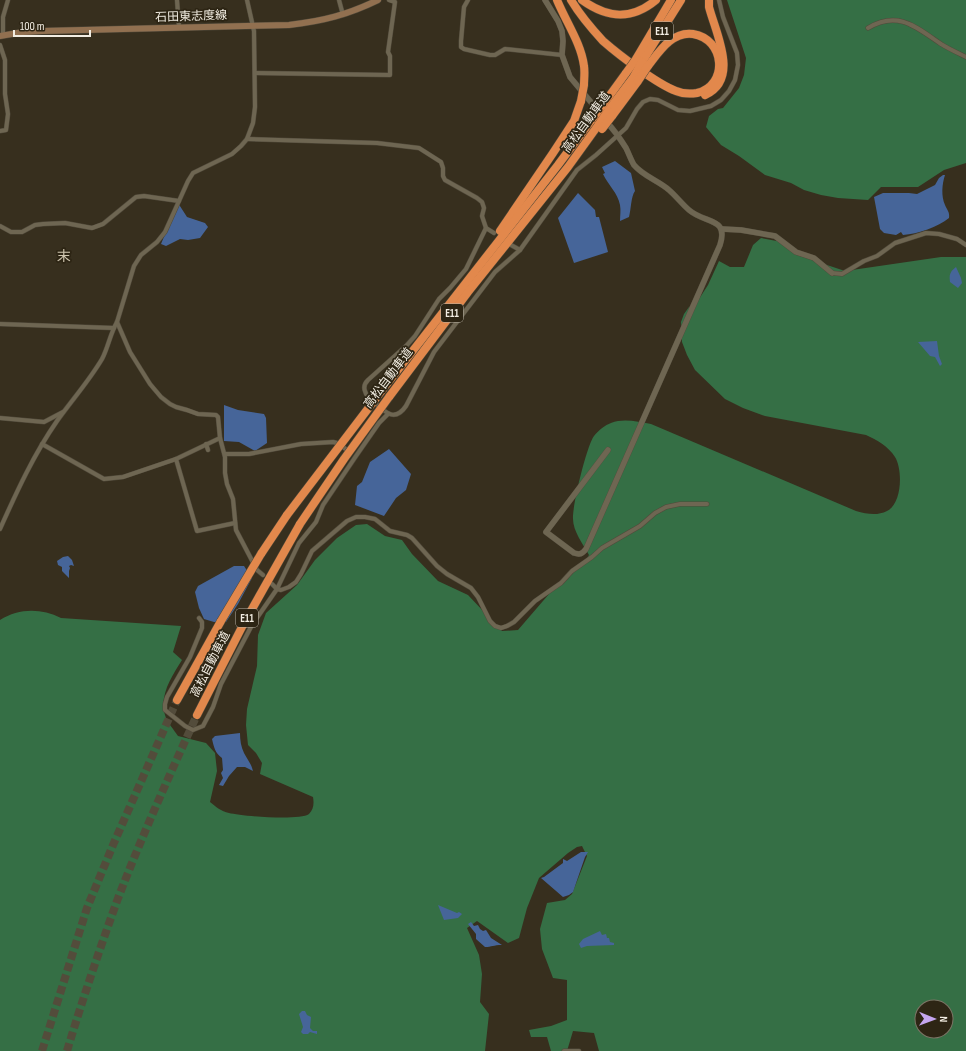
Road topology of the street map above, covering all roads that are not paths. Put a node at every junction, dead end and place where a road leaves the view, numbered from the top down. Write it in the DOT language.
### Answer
graph roads {
  1 [pos="8,0"];
  2 [pos="177,0"];
  3 [pos="247,0"];
  4 [pos="339,0"];
  5 [pos="378,0"];
  6 [pos="389,0"];
  7 [pos="468,0"];
  8 [pos="545,0"];
  9 [pos="557,0"];
  10 [pos="565,0"];
  11 [pos="571,0"];
  12 [pos="582,0"];
  13 [pos="656,0"];
  14 [pos="672,0"];
  15 [pos="681,0"];
  16 [pos="709,0"];
  17 [pos="719,0"];
  18 [pos="343,15"];
  19 [pos="253,25"];
  20 [pos="179,27"];
  21 [pos="868,28"];
  22 [pos="2,35"];
  23 [pos="0,45"];
  24 [pos="562,55"];
  25 [pos="966,57"];
  26 [pos="642,62"];
  27 [pos="255,73"];
  28 [pos="632,78"];
  29 [pos="607,111"];
  30 [pos="598,124"];
  31 [pos="0,131"];
  32 [pos="618,135"];
  33 [pos="247,139"];
  34 [pos="179,201"];
  35 [pos="527,205"];
  36 [pos="0,226"];
  37 [pos="512,226"];
  38 [pos="486,228"];
  39 [pos="722,229"];
  40 [pos="494,233"];
  41 [pos="511,245"];
  42 [pos="966,245"];
  43 [pos="520,250"];
  44 [pos="832,273"];
  45 [pos="117,322"];
  46 [pos="0,324"];
  47 [pos="114,328"];
  48 [pos="66,411"];
  49 [pos="388,414"];
  50 [pos="0,418"];
  51 [pos="220,438"];
  52 [pos="42,444"];
  53 [pos="206,444"];
  54 [pos="208,450"];
  55 [pos="608,450"];
  56 [pos="225,454"];
  57 [pos="356,456"];
  58 [pos="176,459"];
  59 [pos="707,504"];
  60 [pos="234,523"];
  61 [pos="0,529"];
  62 [pos="263,576"];
  63 [pos="272,584"];
  64 [pos="277,589"];
  65 [pos="199,618"];
  66 [pos="177,700"];
  67 [pos="197,715"];
  68 [pos="564,1051"];
  69 [pos="579,1051"];
  1 -- 22 [label="street"];
  2 -- 20 [label="street"];
  3 -- 19 [label="street"];
  4 -- 18 [label="street"];
  5 -- 18 [label="main road, 石田東志度線"];
  6 -- 27 [label="street"];
  7 -- 24 [label="street"];
  8 -- 24 [label="street"];
  9 -- 35 [label="highway, bridge"];
  10 -- 16 [label="highway"];
  11 -- 26 [label="highway"];
  12 -- 13 [label="highway"];
  14 -- 26 [label="highway, E11"];
  15 -- 26 [label="highway, E11"];
  17 -- 32 [label="street"];
  18 -- 19 [label="main road, 石田東志度線"];
  19 -- 20 [label="main road, 石田東志度線"];
  19 -- 27 [label="street"];
  20 -- 22 [label="main road, 石田東志度線"];
  21 -- 25 [label="street"];
  23 -- 31 [label="street"];
  24 -- 32 [label="street"];
  26 -- 28 [label="highway, bridge"];
  26 -- 28 [label="highway, E11, bridge"];
  27 -- 33 [label="street"];
  28 -- 29 [label="highway"];
  28 -- 29 [label="highway, 高松自動車道 / E11"];
  29 -- 30 [label="highway, 高松自動車道 / E11, bridge"];
  29 -- 30 [label="highway, bridge"];
  30 -- 35 [label="highway, 高松自動車道 / E11"];
  30 -- 35 [label="highway, 高松自動車道 / E11"];
  32 -- 39 [label="street"];
  32 -- 43 [label="street"];
  33 -- 34 [label="street"];
  33 -- 38 [label="street"];
  34 -- 36 [label="street"];
  34 -- 45 [label="street"];
  35 -- 37 [label="highway"];
  35 -- 37 [label="highway, 高松自動車道 / E11"];
  37 -- 66 [label="highway, 高松自動車道 / E11, bridge"];
  37 -- 67 [label="highway, 高松自動車道 / E11, bridge"];
  38 -- 40 [label="street"];
  38 -- 49 [label="street"];
  39 -- 44 [label="street"];
  39 -- 55 [label="street"];
  41 -- 43 [label="street"];
  42 -- 44 [label="street"];
  43 -- 49 [label="street"];
  45 -- 47 [label="street"];
  45 -- 51 [label="street"];
  46 -- 47 [label="street"];
  47 -- 48 [label="street"];
  48 -- 50 [label="street"];
  48 -- 52 [label="street"];
  49 -- 57 [label="street"];
  51 -- 53 [label="street"];
  51 -- 56 [label="street"];
  52 -- 58 [label="street"];
  52 -- 61 [label="street"];
  53 -- 54 [label="street"];
  53 -- 58 [label="street"];
  56 -- 57 [label="street"];
  56 -- 60 [label="street"];
  57 -- 64 [label="street"];
  58 -- 60 [label="street"];
  59 -- 64 [label="street"];
  60 -- 62 [label="street"];
  63 -- 64 [label="street"];
  64 -- 65 [label="street"];
  68 -- 69 [label="street"];
}
